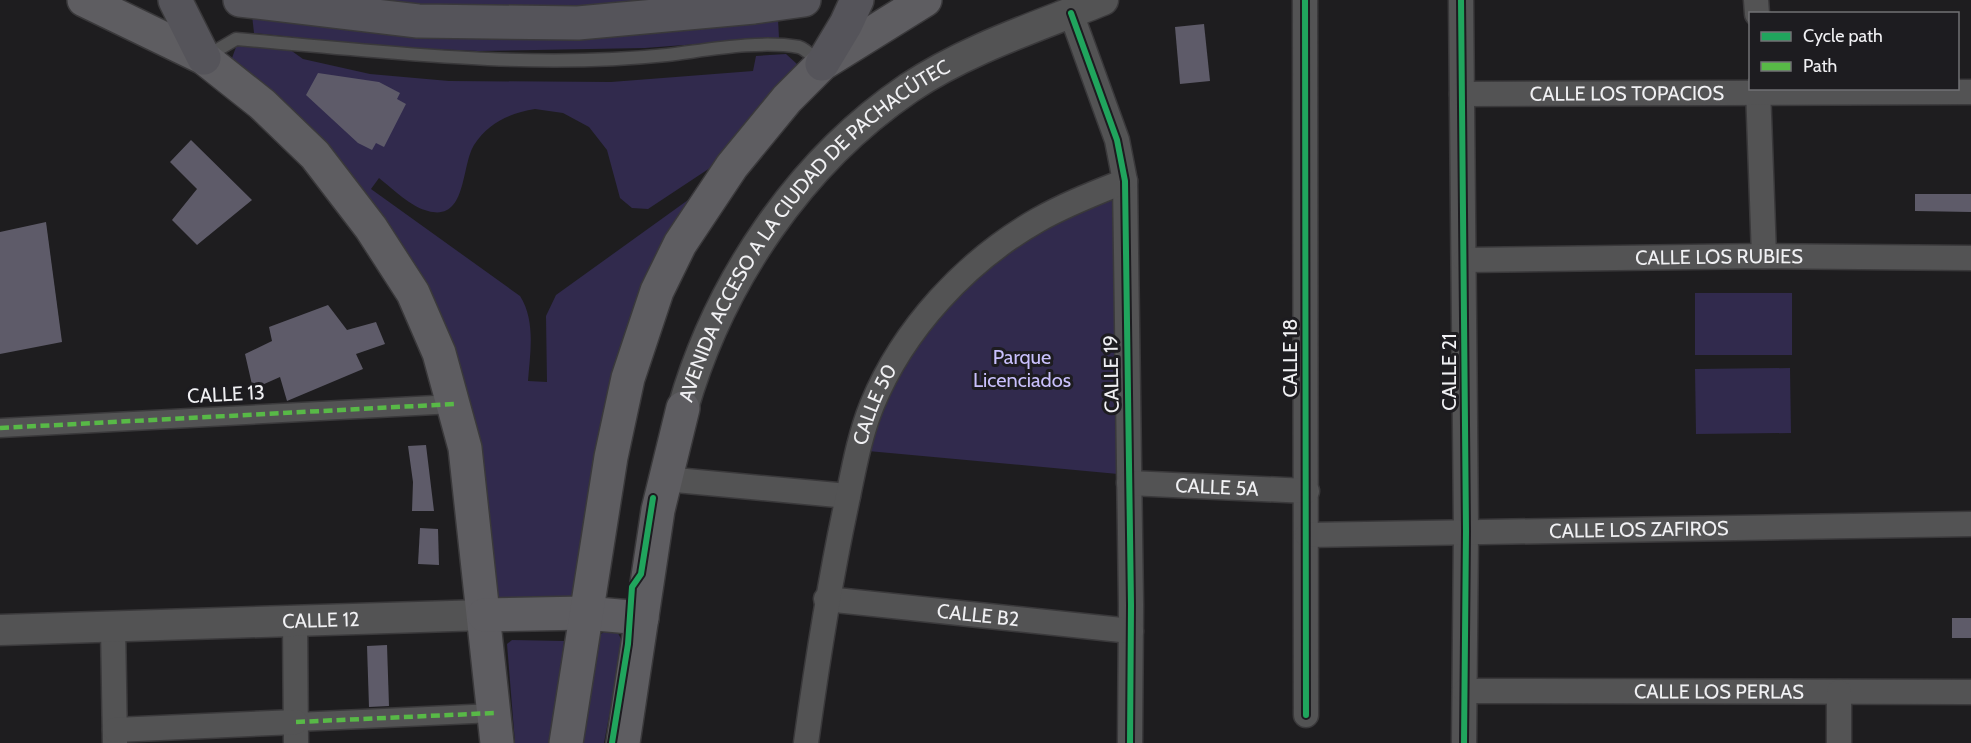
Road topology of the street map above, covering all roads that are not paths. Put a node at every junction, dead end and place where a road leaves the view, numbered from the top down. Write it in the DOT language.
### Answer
graph roads {
  1 [pos="84,0"];
  2 [pos="175,0"];
  3 [pos="240,0"];
  4 [pos="804,0"];
  5 [pos="857,0"];
  6 [pos="925,0"];
  7 [pos="1103,0"];
  8 [pos="1305,0"];
  9 [pos="1461,0"];
  10 [pos="1071,13"];
  11 [pos="204,58"];
  12 [pos="822,64"];
  13 [pos="1758,90"];
  14 [pos="1971,92"];
  15 [pos="1462,94"];
  16 [pos="1125,181"];
  17 [pos="1764,256"];
  18 [pos="1971,258"];
  19 [pos="1465,260"];
  20 [pos="454,404"];
  21 [pos="683,408"];
  22 [pos="0,428"];
  23 [pos="665,479"];
  24 [pos="1129,483"];
  25 [pos="1307,491"];
  26 [pos="848,496"];
  27 [pos="1971,525"];
  28 [pos="1466,531"];
  29 [pos="1307,535"];
  30 [pos="826,599"];
  31 [pos="585,613"];
  32 [pos="484,615"];
  33 [pos="642,618"];
  34 [pos="295,620"];
  35 [pos="113,626"];
  36 [pos="0,630"];
  37 [pos="1131,631"];
  38 [pos="1465,691"];
  39 [pos="1839,692"];
  40 [pos="1971,692"];
  41 [pos="1306,715"];
  42 [pos="495,728"];
  43 [pos="296,732"];
  44 [pos="115,736"];
  45 [pos="566,743"];
  46 [pos="623,743"];
  47 [pos="806,743"];
  48 [pos="1130,743"];
  49 [pos="1464,743"];
  50 [pos="1839,743"];
  1 -- 11 [label="main road"];
  2 -- 11 [label="highway"];
  3 -- 4 [label="highway"];
  5 -- 12 [label="highway"];
  6 -- 12 [label="main road"];
  7 -- 10 [label="street, AVENIDA ACCESO A LA CIUDAD DE PACHACÚTEC"];
  8 -- 25 [label="street, CALLE 18"];
  9 -- 15 [label="street, CALLE 21"];
  10 -- 16 [label="street, CALLE 19"];
  10 -- 21 [label="street, AVENIDA ACCESO A LA CIUDAD DE PACHACÚTEC"];
  11 -- 12 [label="lane"];
  11 -- 20 [label="main road"];
  12 -- 31 [label="main road"];
  13 -- 14 [label="street, CALLE LOS TOPACIOS"];
  13 -- 15 [label="street, CALLE LOS TOPACIOS"];
  13 -- 17 [label="street"];
  15 -- 19 [label="street, CALLE 21"];
  16 -- 24 [label="street, CALLE 19"];
  16 -- 26 [label="street, CALLE 50"];
  17 -- 18 [label="street, CALLE LOS RUBIES"];
  17 -- 19 [label="street, CALLE LOS RUBIES"];
  19 -- 28 [label="street, CALLE 21"];
  20 -- 22 [label="street, CALLE 13"];
  20 -- 32 [label="main road"];
  21 -- 23 [label="main road, AVENIDA ACCESO A LA CIUDAD DE PACHACÚTEC"];
  23 -- 26 [label="street"];
  23 -- 33 [label="main road, AVENIDA ACCESO A LA CIUDAD DE PACHACÚTEC"];
  24 -- 25 [label="street, CALLE 5A"];
  24 -- 37 [label="street, CALLE 19"];
  25 -- 29 [label="street, CALLE 18"];
  26 -- 30 [label="street, CALLE 50"];
  27 -- 28 [label="street, CALLE LOS ZAFIROS"];
  28 -- 29 [label="street, CALLE LOS ZAFIROS"];
  28 -- 38 [label="street, CALLE 21"];
  29 -- 41 [label="street, CALLE 18"];
  30 -- 37 [label="street, CALLE B2"];
  30 -- 47 [label="street, CALLE 50"];
  31 -- 32 [label="main road, CALLE 12"];
  31 -- 33 [label="main road, CALLE 12"];
  31 -- 45 [label="main road"];
  32 -- 34 [label="street, CALLE 12"];
  32 -- 42 [label="main road"];
  33 -- 46 [label="main road, AVENIDA ACCESO A LA CIUDAD DE PACHACÚTEC"];
  34 -- 35 [label="street, CALLE 12"];
  34 -- 43 [label="street"];
  35 -- 36 [label="street, CALLE 12"];
  35 -- 44 [label="street"];
  37 -- 48 [label="street, CALLE 19"];
  38 -- 39 [label="street, CALLE LOS PERLAS"];
  38 -- 49 [label="street, CALLE 21"];
  39 -- 40 [label="street, CALLE LOS PERLAS"];
  39 -- 50 [label="street"];
  42 -- 43 [label="street"];
  43 -- 44 [label="street"];
}
